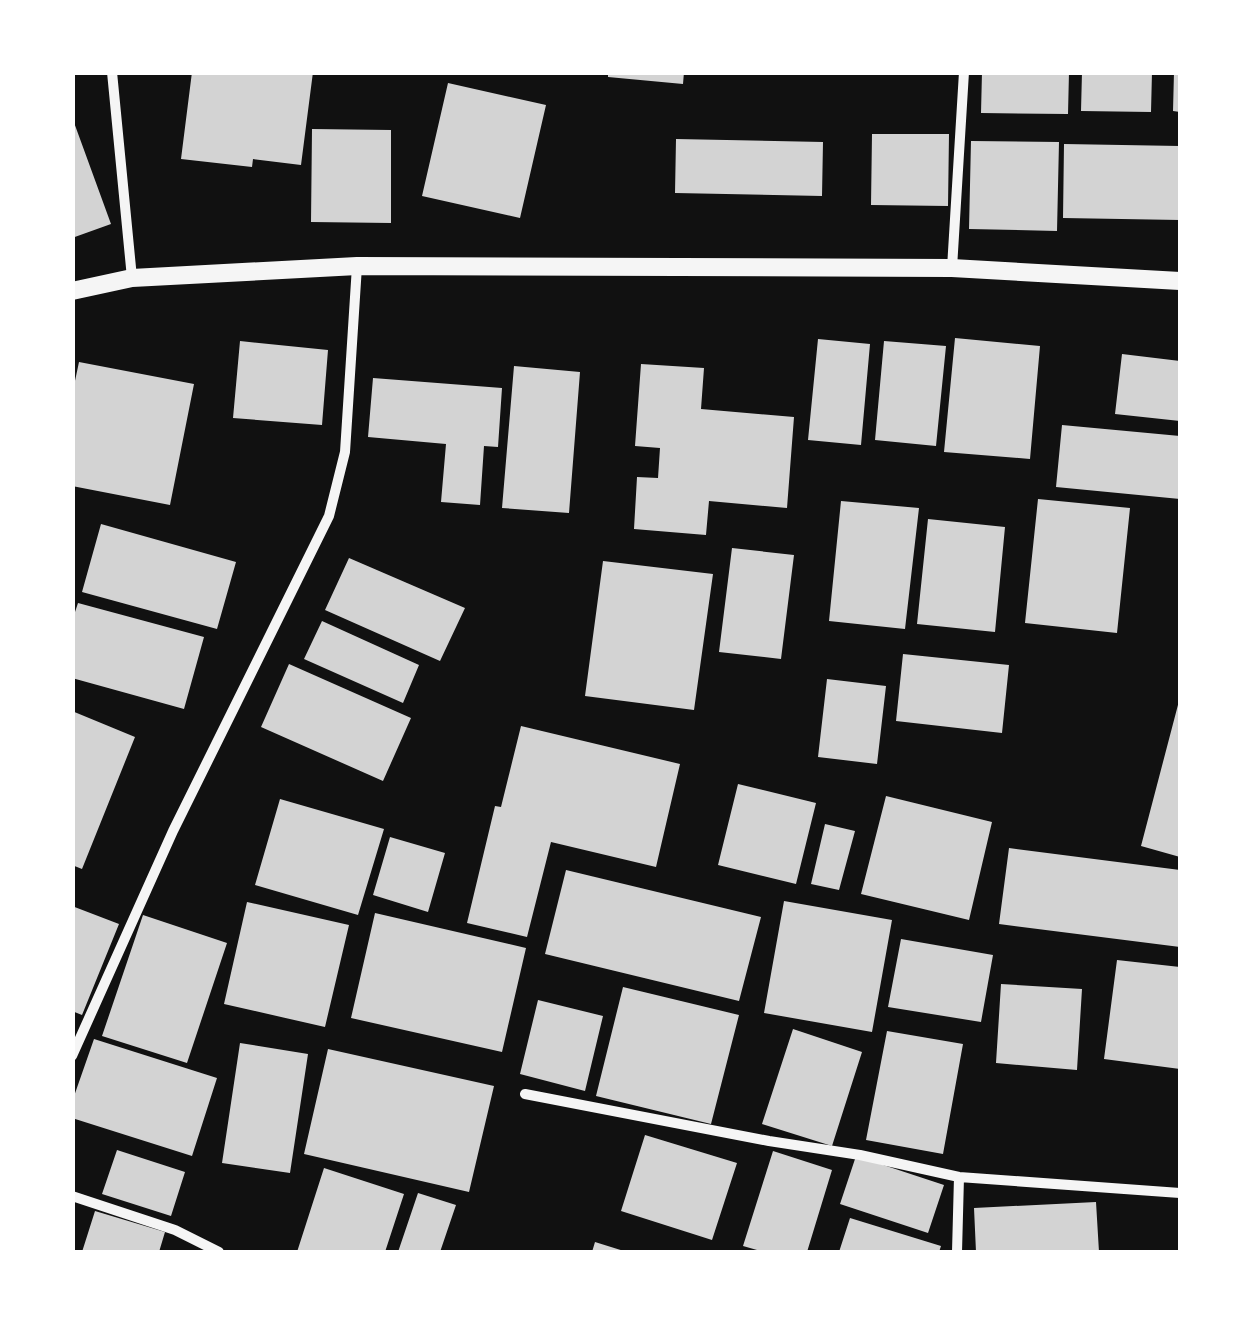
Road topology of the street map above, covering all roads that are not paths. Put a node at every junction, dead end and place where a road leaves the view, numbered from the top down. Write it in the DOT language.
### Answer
graph roads {
  1 [pos="112,72"];
  2 [pos="964,72"];
  3 [pos="358,266"];
  4 [pos="952,268"];
  5 [pos="132,278"];
  6 [pos="1180,280"];
  7 [pos="72,290"];
  8 [pos="72,1056"];
  9 [pos="525,1094"];
  10 [pos="959,1177"];
  11 [pos="1180,1193"];
  12 [pos="72,1196"];
  13 [pos="218,1252"];
  14 [pos="958,1252"];
  1 -- 5 [label="street"];
  2 -- 4 [label="street"];
  3 -- 4 [label="street"];
  3 -- 5 [label="street"];
  3 -- 8 [label="street"];
  4 -- 6 [label="street"];
  5 -- 7 [label="street"];
  9 -- 10 [label="street"];
  10 -- 11 [label="street"];
  10 -- 14 [label="street"];
  12 -- 13 [label="street"];
}
